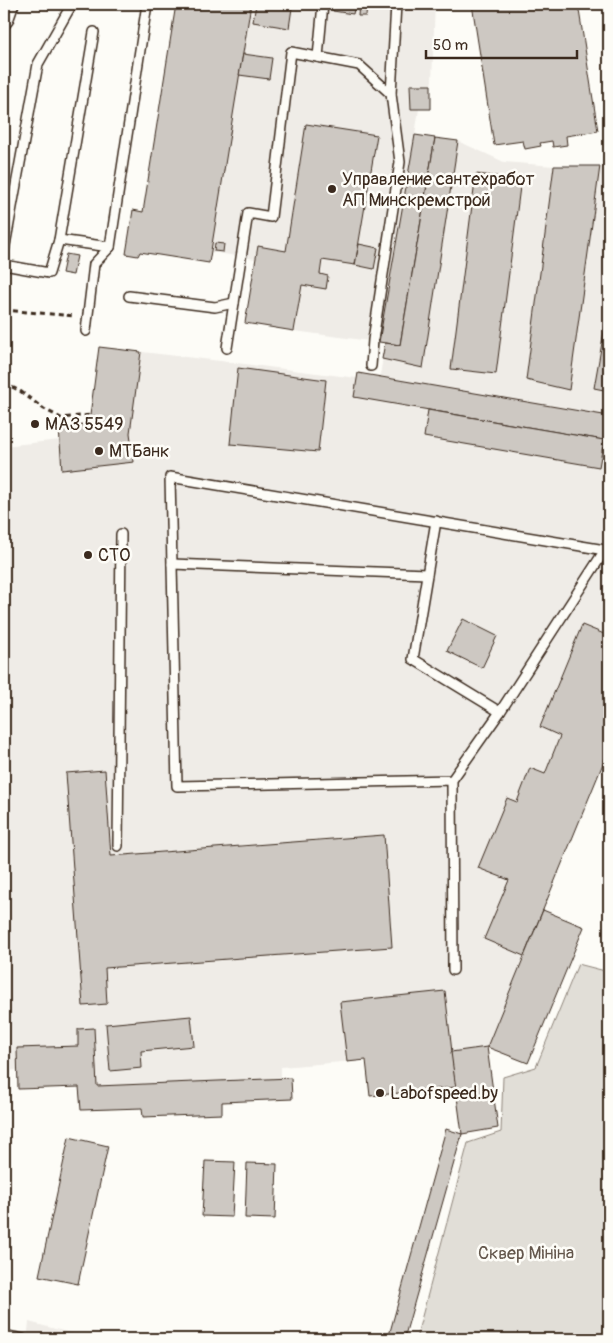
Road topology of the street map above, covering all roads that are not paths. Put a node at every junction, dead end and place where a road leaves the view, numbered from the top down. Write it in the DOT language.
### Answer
graph roads {
  1 [pos="14,4"];
  2 [pos="72,4"];
  3 [pos="147,4"];
  4 [pos="323,4"];
  5 [pos="396,4"];
  6 [pos="4,26"];
  7 [pos="94,32"];
  8 [pos="318,57"];
  9 [pos="392,94"];
  10 [pos="59,240"];
  11 [pos="110,247"];
  12 [pos="4,251"];
  13 [pos="4,265"];
  14 [pos="129,296"];
  15 [pos="234,303"];
  16 [pos="86,331"];
  17 [pos="227,348"];
  18 [pos="371,366"];
  19 [pos="436,522"];
  20 [pos="121,534"];
  21 [pos="172,564"];
  22 [pos="427,574"];
  23 [pos="500,712"];
  24 [pos="452,780"];
  25 [pos="118,846"];
  26 [pos="453,970"];
  27 [pos="4,1335"];
  28 [pos="23,1339"];
  1 -- 6 [label="lane"];
  2 -- 12 [label="lane"];
  3 -- 11 [label="lane"];
  4 -- 8 [label="lane"];
  5 -- 9 [label="lane"];
  7 -- 10 [label="lane"];
  8 -- 9 [label="lane"];
  8 -- 15 [label="lane"];
  9 -- 18 [label="lane"];
  10 -- 11 [label="lane"];
  10 -- 13 [label="lane"];
  11 -- 16 [label="lane"];
  14 -- 15 [label="lane"];
  15 -- 17 [label="lane"];
  19 -- 21 [label="lane"];
  19 -- 22 [label="lane"];
  19 -- 23 [label="lane"];
  20 -- 25 [label="lane"];
  21 -- 22 [label="lane"];
  21 -- 24 [label="lane"];
  22 -- 23 [label="lane"];
  23 -- 24 [label="lane"];
  24 -- 26 [label="lane"];
  27 -- 28 [label="lane"];
}
